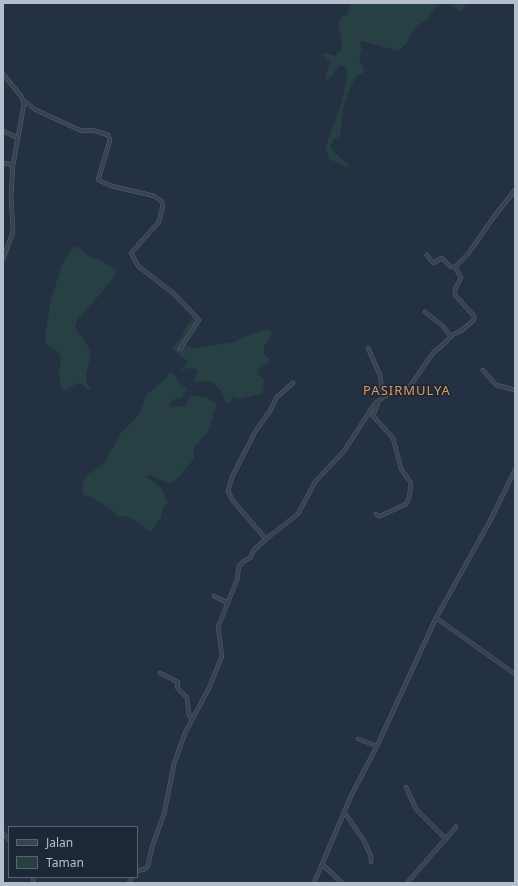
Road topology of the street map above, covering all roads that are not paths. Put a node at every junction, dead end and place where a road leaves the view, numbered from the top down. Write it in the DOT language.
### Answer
graph roads {
  1 [pos="3,74"];
  2 [pos="24,101"];
  3 [pos="3,131"];
  4 [pos="18,138"];
  5 [pos="3,163"];
  6 [pos="13,165"];
  7 [pos="515,190"];
  8 [pos="427,255"];
  9 [pos="3,259"];
  10 [pos="455,267"];
  11 [pos="425,312"];
  12 [pos="451,337"];
  13 [pos="368,348"];
  14 [pos="180,349"];
  15 [pos="483,370"];
  16 [pos="293,383"];
  17 [pos="515,390"];
  18 [pos="383,397"];
  19 [pos="379,400"];
  20 [pos="515,470"];
  21 [pos="376,514"];
  22 [pos="266,539"];
  23 [pos="214,596"];
  24 [pos="228,603"];
  25 [pos="436,618"];
  26 [pos="160,673"];
  27 [pos="515,674"];
  28 [pos="192,719"];
  29 [pos="358,739"];
  30 [pos="377,746"];
  31 [pos="406,788"];
  32 [pos="344,812"];
  33 [pos="456,827"];
  34 [pos="446,839"];
  35 [pos="371,862"];
  36 [pos="322,864"];
  37 [pos="138,871"];
  38 [pos="314,883"];
  39 [pos="342,883"];
  40 [pos="407,883"];
  1 -- 2 [label="street"];
  2 -- 4 [label="street"];
  2 -- 14 [label="street"];
  3 -- 4 [label="street"];
  4 -- 6 [label="street"];
  5 -- 6 [label="street"];
  6 -- 9 [label="street"];
  7 -- 10 [label="street"];
  8 -- 10 [label="street"];
  10 -- 12 [label="street"];
  11 -- 12 [label="street"];
  12 -- 18 [label="street"];
  13 -- 18 [label="street"];
  15 -- 17 [label="street"];
  16 -- 22 [label="street"];
  18 -- 19 [label="street"];
  19 -- 21 [label="street"];
  19 -- 22 [label="street"];
  20 -- 25 [label="street"];
  22 -- 24 [label="street"];
  23 -- 24 [label="street"];
  24 -- 28 [label="street"];
  25 -- 27 [label="street"];
  25 -- 30 [label="street"];
  26 -- 28 [label="street"];
  28 -- 37 [label="street"];
  29 -- 30 [label="street"];
  30 -- 32 [label="street"];
  31 -- 34 [label="street"];
  32 -- 35 [label="street"];
  32 -- 36 [label="street"];
  33 -- 34 [label="street"];
  34 -- 40 [label="street"];
  36 -- 38 [label="street"];
  36 -- 39 [label="street"];
}
